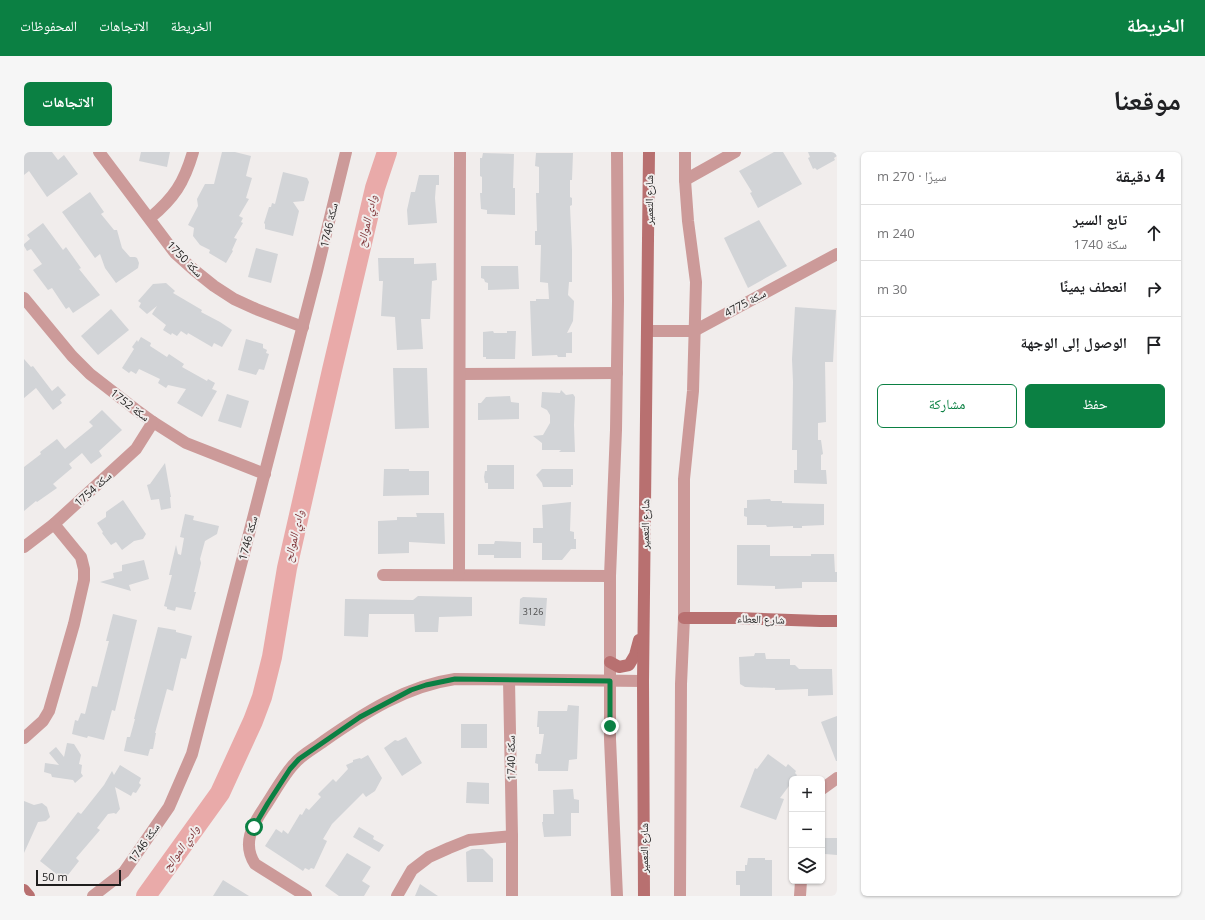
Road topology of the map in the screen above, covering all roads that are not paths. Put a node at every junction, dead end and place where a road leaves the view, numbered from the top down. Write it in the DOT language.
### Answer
graph roads {
  1 [pos="99,152"];
  2 [pos="193,152"];
  3 [pos="346,152"];
  4 [pos="460,152"];
  5 [pos="616,152"];
  6 [pos="649,152"];
  7 [pos="685,152"];
  8 [pos="735,152"];
  9 [pos="685,180"];
  10 [pos="150,218"];
  11 [pos="837,254"];
  12 [pos="24,298"];
  13 [pos="303,326"];
  14 [pos="648,331"];
  15 [pos="694,331"];
  16 [pos="617,373"];
  17 [pos="460,374"];
  18 [pos="152,422"];
  19 [pos="265,474"];
  20 [pos="54,524"];
  21 [pos="24,547"];
  22 [pos="459,574"];
  23 [pos="383,575"];
  24 [pos="610,576"];
  25 [pos="684,618"];
  26 [pos="837,621"];
  27 [pos="644,628"];
  28 [pos="610,662"];
  29 [pos="510,680"];
  30 [pos="610,681"];
  31 [pos="643,681"];
  32 [pos="24,738"];
  33 [pos="837,778"];
  34 [pos="825,787"];
  35 [pos="512,836"];
  36 [pos="801,884"];
  37 [pos="24,890"];
  38 [pos="29,896"];
  39 [pos="93,896"];
  40 [pos="306,896"];
  41 [pos="397,896"];
  42 [pos="512,896"];
  43 [pos="617,896"];
  44 [pos="644,896"];
  45 [pos="680,896"];
  46 [pos="800,896"];
  1 -- 10 [label="street, سكة 1750"];
  2 -- 10 [label="street"];
  3 -- 13 [label="street, سكة 1746"];
  4 -- 17 [label="street"];
  5 -- 16 [label="street"];
  6 -- 14 [label="main road, شارع التعمير"];
  7 -- 9 [label="street"];
  8 -- 9 [label="street"];
  9 -- 15 [label="street"];
  10 -- 13 [label="street, سكة 1750"];
  11 -- 15 [label="street, سكة 4775"];
  12 -- 18 [label="street, سكة 1752"];
  13 -- 19 [label="street, سكة 1746"];
  14 -- 15 [label="street, سكة 4775"];
  14 -- 27 [label="main road, شارع التعمير"];
  15 -- 25 [label="street"];
  16 -- 17 [label="street"];
  16 -- 24 [label="street"];
  17 -- 22 [label="street"];
  18 -- 19 [label="street, سكة 1752"];
  18 -- 20 [label="street, سكة 1754"];
  19 -- 39 [label="street, سكة 1746"];
  20 -- 21 [label="street, سكة 1754"];
  20 -- 32 [label="street"];
  22 -- 23 [label="street"];
  22 -- 24 [label="street"];
  24 -- 28 [label="street"];
  25 -- 26 [label="main road, شارع العطاء"];
  25 -- 45 [label="street"];
  27 -- 28 [label="main road"];
  27 -- 31 [label="main road, شارع التعمير"];
  28 -- 30 [label="street"];
  29 -- 30 [label="street"];
  29 -- 35 [label="street, سكة 1740"];
  29 -- 40 [label="street"];
  30 -- 31 [label="street"];
  30 -- 43 [label="street"];
  31 -- 44 [label="main road, شارع التعمير"];
  33 -- 34 [label="street"];
  35 -- 41 [label="street"];
  35 -- 42 [label="street, سكة 1740"];
  36 -- 46 [label="street"];
  37 -- 38 [label="main road"];
}
